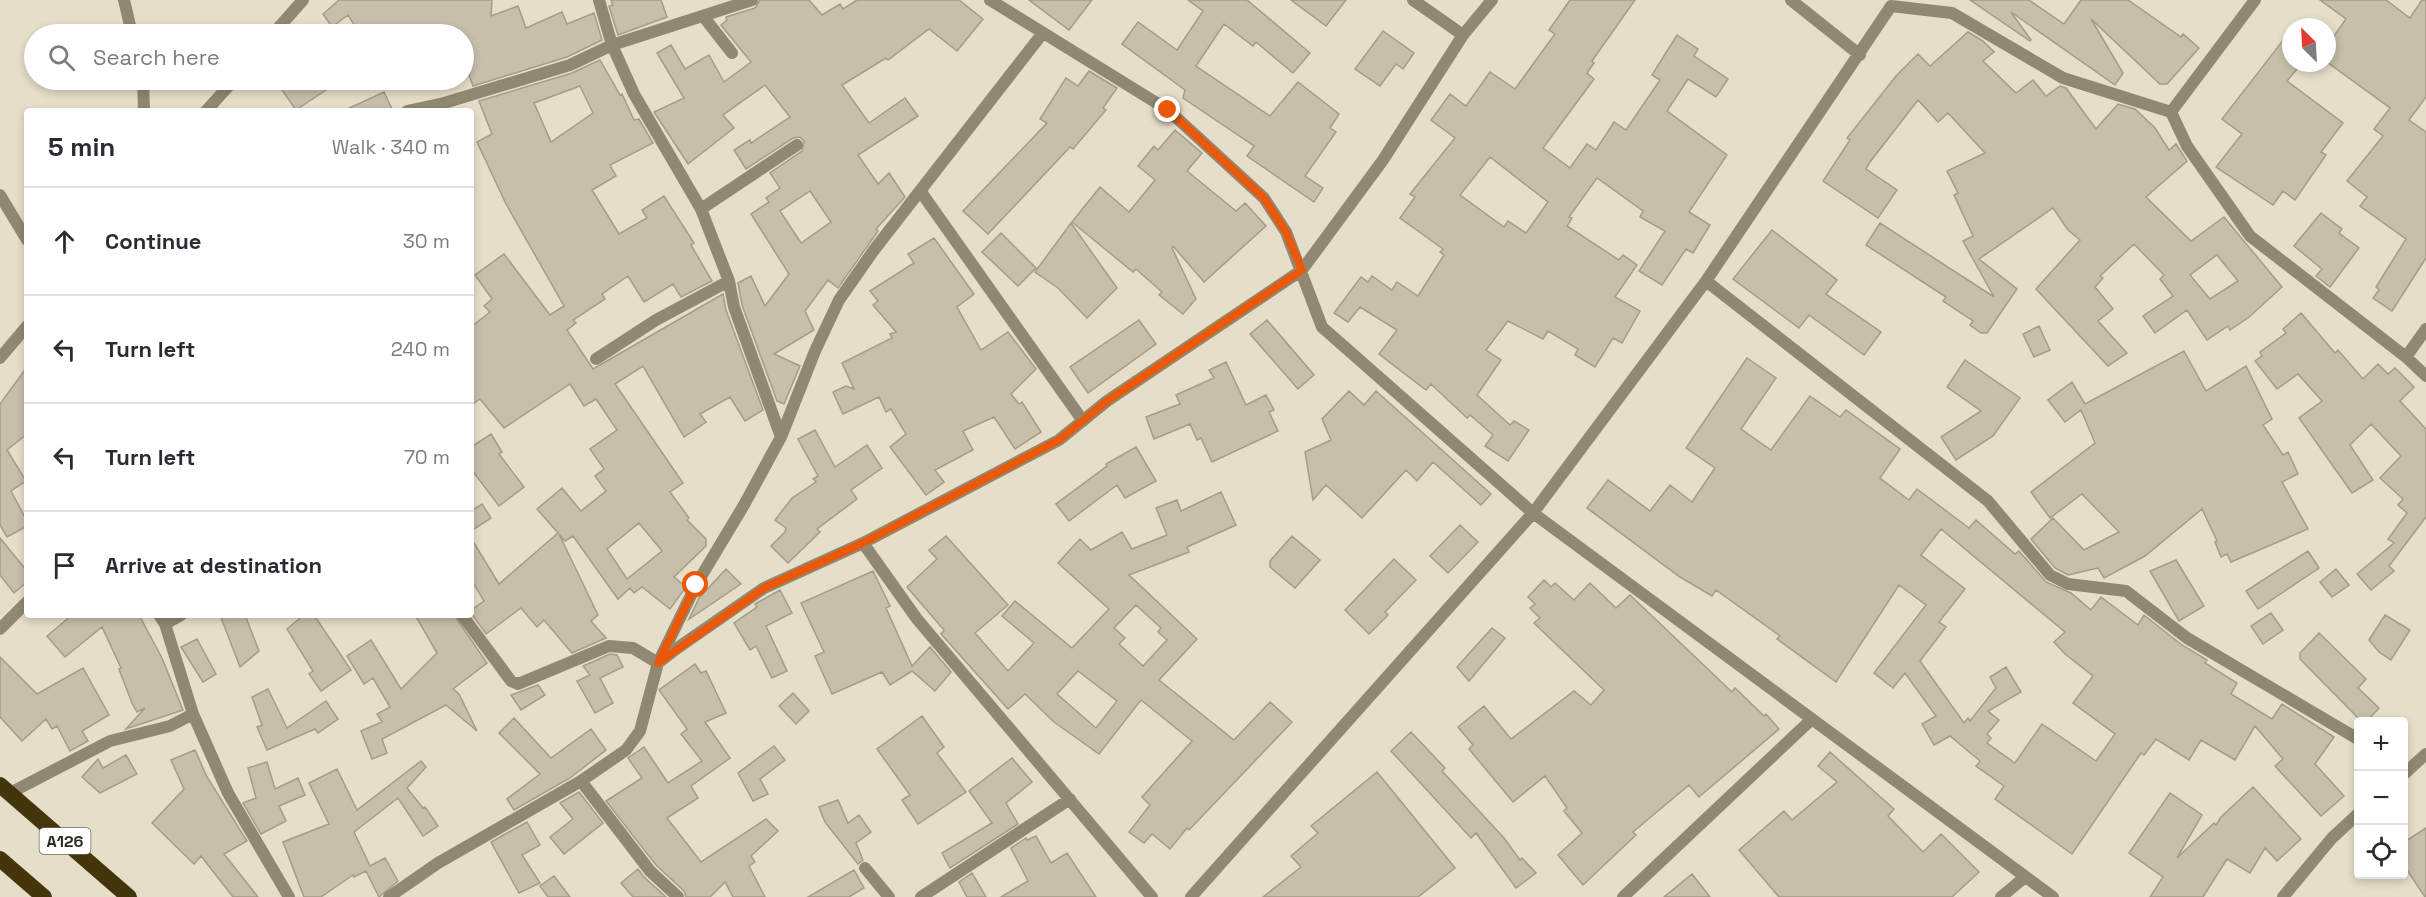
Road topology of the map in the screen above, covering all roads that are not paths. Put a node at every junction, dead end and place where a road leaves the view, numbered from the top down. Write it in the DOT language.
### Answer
graph roads {
  1 [pos="124,0"];
  2 [pos="303,0"];
  3 [pos="599,0"];
  4 [pos="752,0"];
  5 [pos="990,0"];
  6 [pos="1413,0"];
  7 [pos="1492,0"];
  8 [pos="1791,0"];
  9 [pos="2255,0"];
  10 [pos="703,15"];
  11 [pos="130,24"];
  12 [pos="282,24"];
  13 [pos="1042,34"];
  14 [pos="1463,35"];
  15 [pos="612,45"];
  16 [pos="732,52"];
  17 [pos="1860,55"];
  18 [pos="145,90"];
  19 [pos="226,90"];
  20 [pos="144,108"];
  21 [pos="211,108"];
  22 [pos="420,108"];
  23 [pos="2171,112"];
  24 [pos="797,145"];
  25 [pos="921,192"];
  26 [pos="0,195"];
  27 [pos="701,209"];
  28 [pos="24,235"];
  29 [pos="1302,270"];
  30 [pos="729,281"];
  31 [pos="1706,281"];
  32 [pos="2426,329"];
  33 [pos="24,330"];
  34 [pos="2406,357"];
  35 [pos="0,358"];
  36 [pos="596,359"];
  37 [pos="2426,376"];
  38 [pos="1083,421"];
  39 [pos="781,437"];
  40 [pos="1533,513"];
  41 [pos="863,543"];
  42 [pos="24,605"];
  43 [pos="464,618"];
  44 [pos="162,620"];
  45 [pos="0,629"];
  46 [pos="658,663"];
  47 [pos="194,714"];
  48 [pos="1812,719"];
  49 [pos="2354,737"];
  50 [pos="2426,754"];
  51 [pos="2408,767"];
  52 [pos="581,781"];
  53 [pos="5,789"];
  54 [pos="1070,799"];
  55 [pos="2354,818"];
  56 [pos="0,859"];
  57 [pos="865,868"];
  58 [pos="2025,877"];
  59 [pos="44,897"];
  60 [pos="129,897"];
  61 [pos="289,897"];
  62 [pos="388,897"];
  63 [pos="678,897"];
  64 [pos="889,897"];
  65 [pos="921,897"];
  66 [pos="1152,897"];
  67 [pos="1191,897"];
  68 [pos="1623,897"];
  69 [pos="2001,897"];
  70 [pos="2053,897"];
  71 [pos="2283,897"];
  1 -- 11 [label="street"];
  2 -- 12 [label="street"];
  3 -- 15 [label="street"];
  4 -- 10 [label="street"];
  5 -- 13 [label="street"];
  6 -- 14 [label="street"];
  7 -- 14 [label="street"];
  8 -- 17 [label="street"];
  9 -- 23 [label="street"];
  10 -- 15 [label="street"];
  10 -- 16 [label="street"];
  13 -- 25 [label="street"];
  13 -- 29 [label="street"];
  14 -- 29 [label="street"];
  15 -- 22 [label="street"];
  15 -- 27 [label="street"];
  17 -- 23 [label="street"];
  17 -- 31 [label="street"];
  18 -- 20 [label="street"];
  19 -- 21 [label="street"];
  23 -- 34 [label="street"];
  24 -- 27 [label="street"];
  25 -- 38 [label="street"];
  25 -- 39 [label="street"];
  26 -- 28 [label="street"];
  27 -- 30 [label="street"];
  29 -- 38 [label="street"];
  29 -- 40 [label="street"];
  30 -- 36 [label="street"];
  30 -- 39 [label="street"];
  31 -- 40 [label="street"];
  31 -- 49 [label="street"];
  32 -- 34 [label="street"];
  33 -- 35 [label="street"];
  34 -- 37 [label="street"];
  38 -- 41 [label="street"];
  39 -- 46 [label="street"];
  40 -- 48 [label="street"];
  40 -- 67 [label="street"];
  41 -- 46 [label="street"];
  41 -- 54 [label="street"];
  42 -- 45 [label="street"];
  43 -- 46 [label="street"];
  44 -- 47 [label="street"];
  46 -- 52 [label="street"];
  47 -- 53 [label="street"];
  47 -- 61 [label="street"];
  48 -- 58 [label="street"];
  48 -- 68 [label="street"];
  50 -- 51 [label="street"];
  52 -- 62 [label="street"];
  52 -- 63 [label="street"];
  53 -- 60 [label="highway, A126"];
  54 -- 65 [label="street"];
  54 -- 66 [label="street"];
  55 -- 71 [label="street"];
  56 -- 59 [label="highway"];
  57 -- 64 [label="street"];
  58 -- 69 [label="street"];
  58 -- 70 [label="street"];
}
